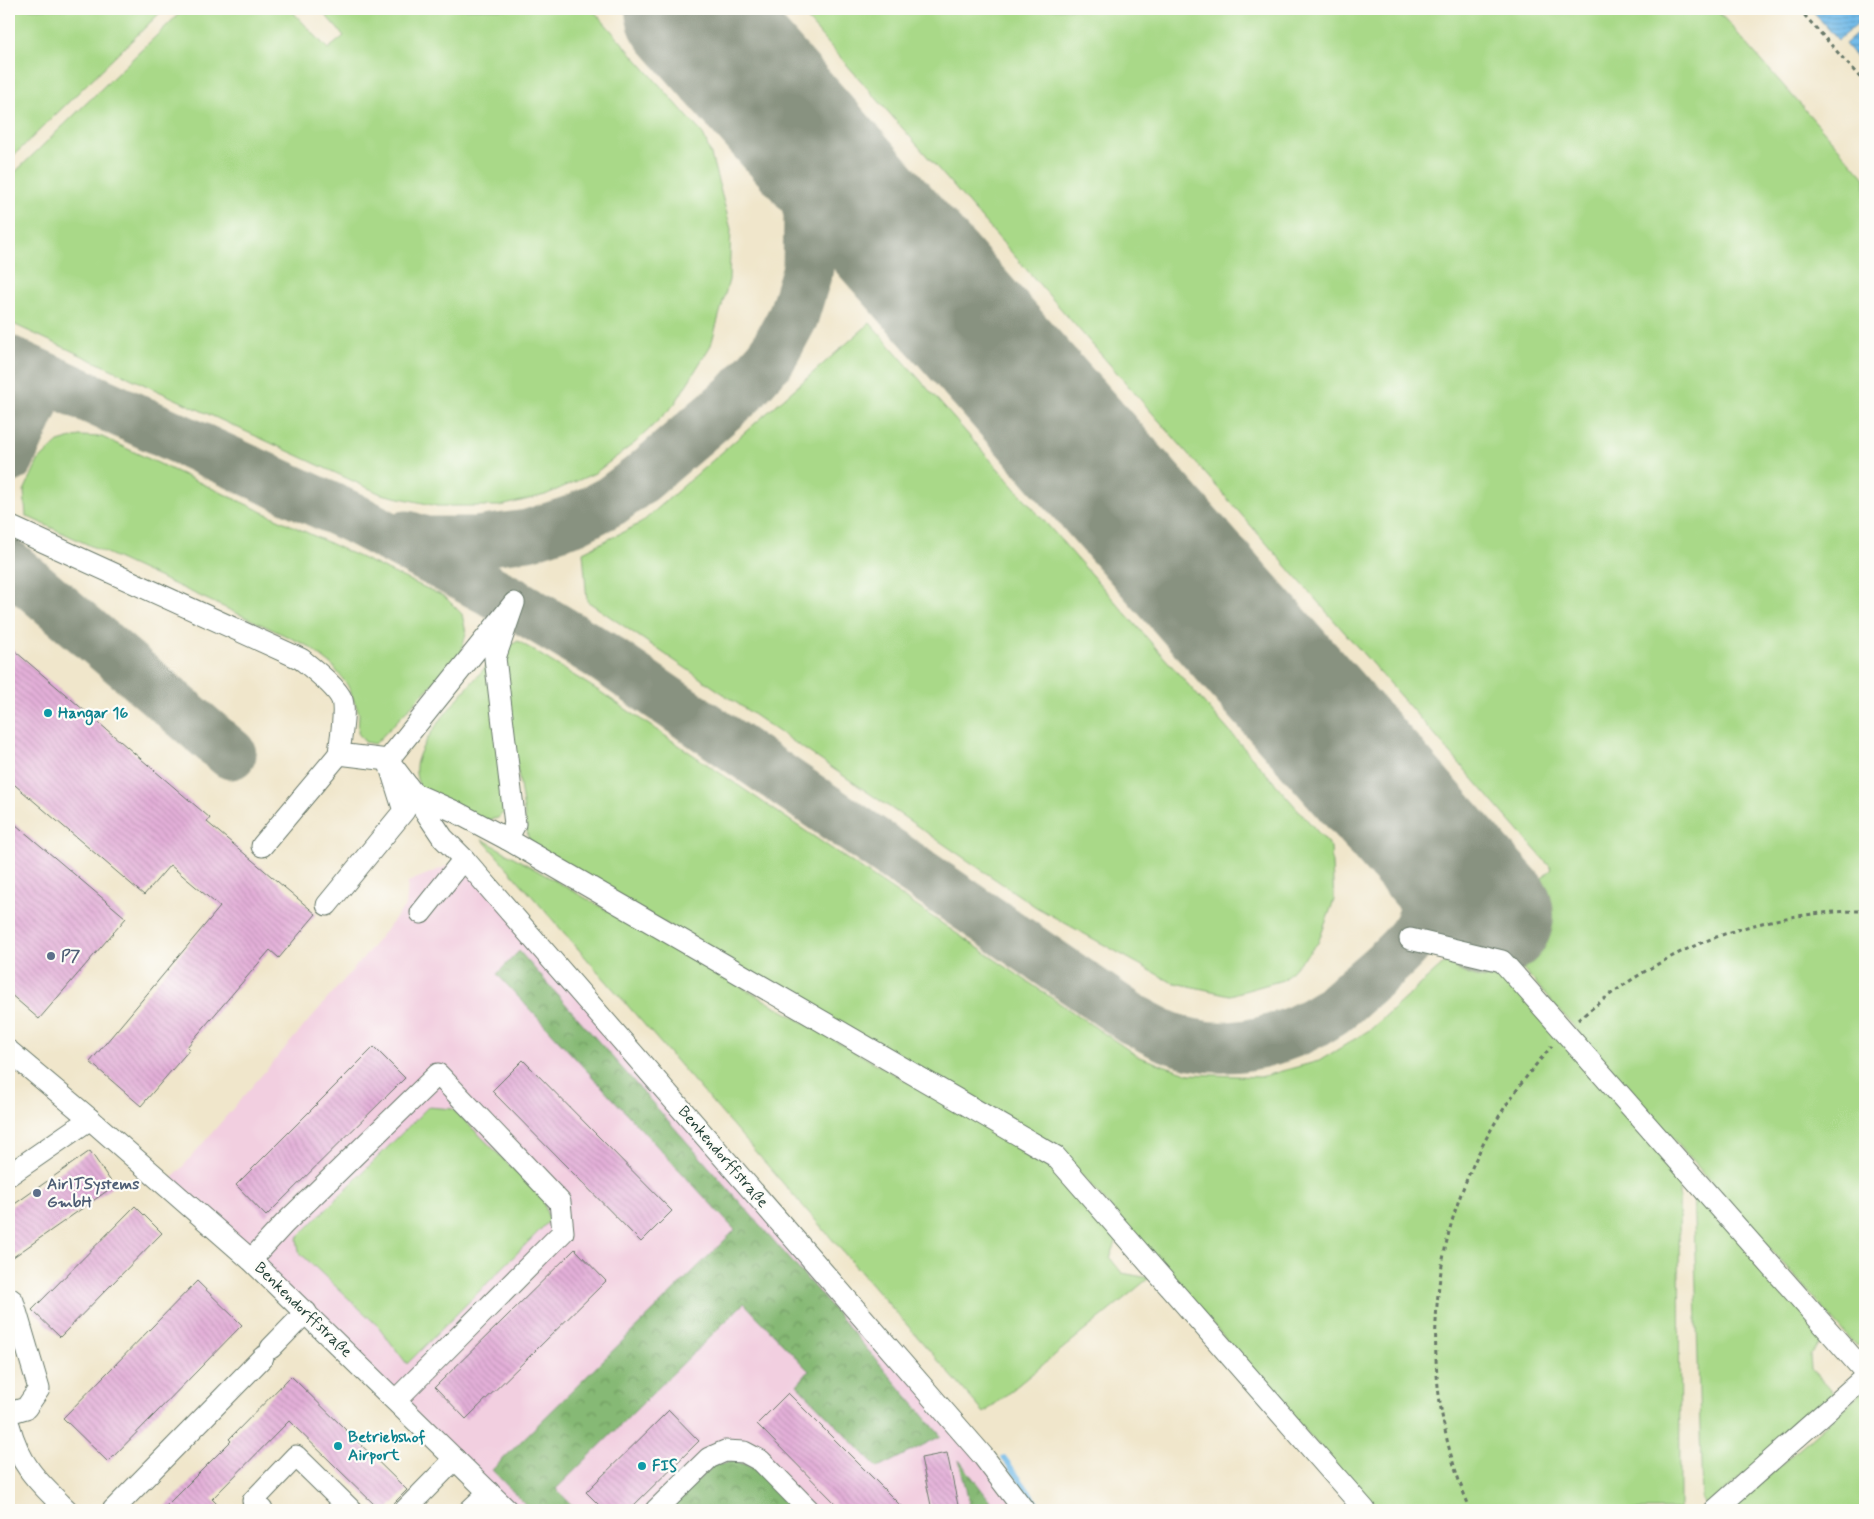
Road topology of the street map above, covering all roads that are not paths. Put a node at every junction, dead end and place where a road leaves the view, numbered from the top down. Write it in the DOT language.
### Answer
graph roads {
  1 [pos="9,526"];
  2 [pos="339,754"];
  3 [pos="388,760"];
  4 [pos="413,793"];
  5 [pos="507,839"];
  6 [pos="262,846"];
  7 [pos="464,859"];
  8 [pos="327,905"];
  9 [pos="421,913"];
  10 [pos="1410,938"];
  11 [pos="9,1052"];
  12 [pos="90,1119"];
  13 [pos="9,1175"];
  14 [pos="251,1260"];
  15 [pos="9,1298"];
  16 [pos="306,1312"];
  17 [pos="1865,1372"];
  18 [pos="1865,1377"];
  19 [pos="396,1400"];
  20 [pos="9,1413"];
  21 [pos="9,1425"];
  22 [pos="455,1459"];
  23 [pos="488,1492"];
  24 [pos="67,1510"];
  25 [pos="113,1510"];
  26 [pos="262,1510"];
  27 [pos="351,1510"];
  28 [pos="405,1510"];
  29 [pos="470,1510"];
  30 [pos="508,1510"];
  31 [pos="656,1510"];
  32 [pos="808,1510"];
  33 [pos="1024,1510"];
  34 [pos="1364,1510"];
  35 [pos="1715,1510"];
  1 -- 2 [label="street"];
  2 -- 3 [label="street"];
  2 -- 6 [label="street"];
  3 -- 4 [label="street, Benkendorffstraße"];
  3 -- 5 [label="street"];
  3 -- 8 [label="street"];
  4 -- 5 [label="street"];
  4 -- 7 [label="street, Benkendorffstraße"];
  5 -- 34 [label="street"];
  7 -- 9 [label="street"];
  7 -- 33 [label="street, Benkendorffstraße"];
  10 -- 17 [label="street"];
  11 -- 12 [label="street, Benkendorffstraße"];
  12 -- 13 [label="street"];
  12 -- 14 [label="street, Benkendorffstraße"];
  14 -- 16 [label="street, Benkendorffstraße"];
  14 -- 19 [label="street"];
  15 -- 20 [label="street"];
  16 -- 19 [label="street, Benkendorffstraße"];
  16 -- 25 [label="street"];
  18 -- 35 [label="street"];
  19 -- 22 [label="street, Benkendorffstraße"];
  21 -- 24 [label="street"];
  22 -- 23 [label="street, Benkendorffstraße"];
  22 -- 28 [label="street"];
  23 -- 29 [label="street"];
  23 -- 30 [label="street, Benkendorffstraße"];
  26 -- 27 [label="street"];
  31 -- 32 [label="street"];
}
